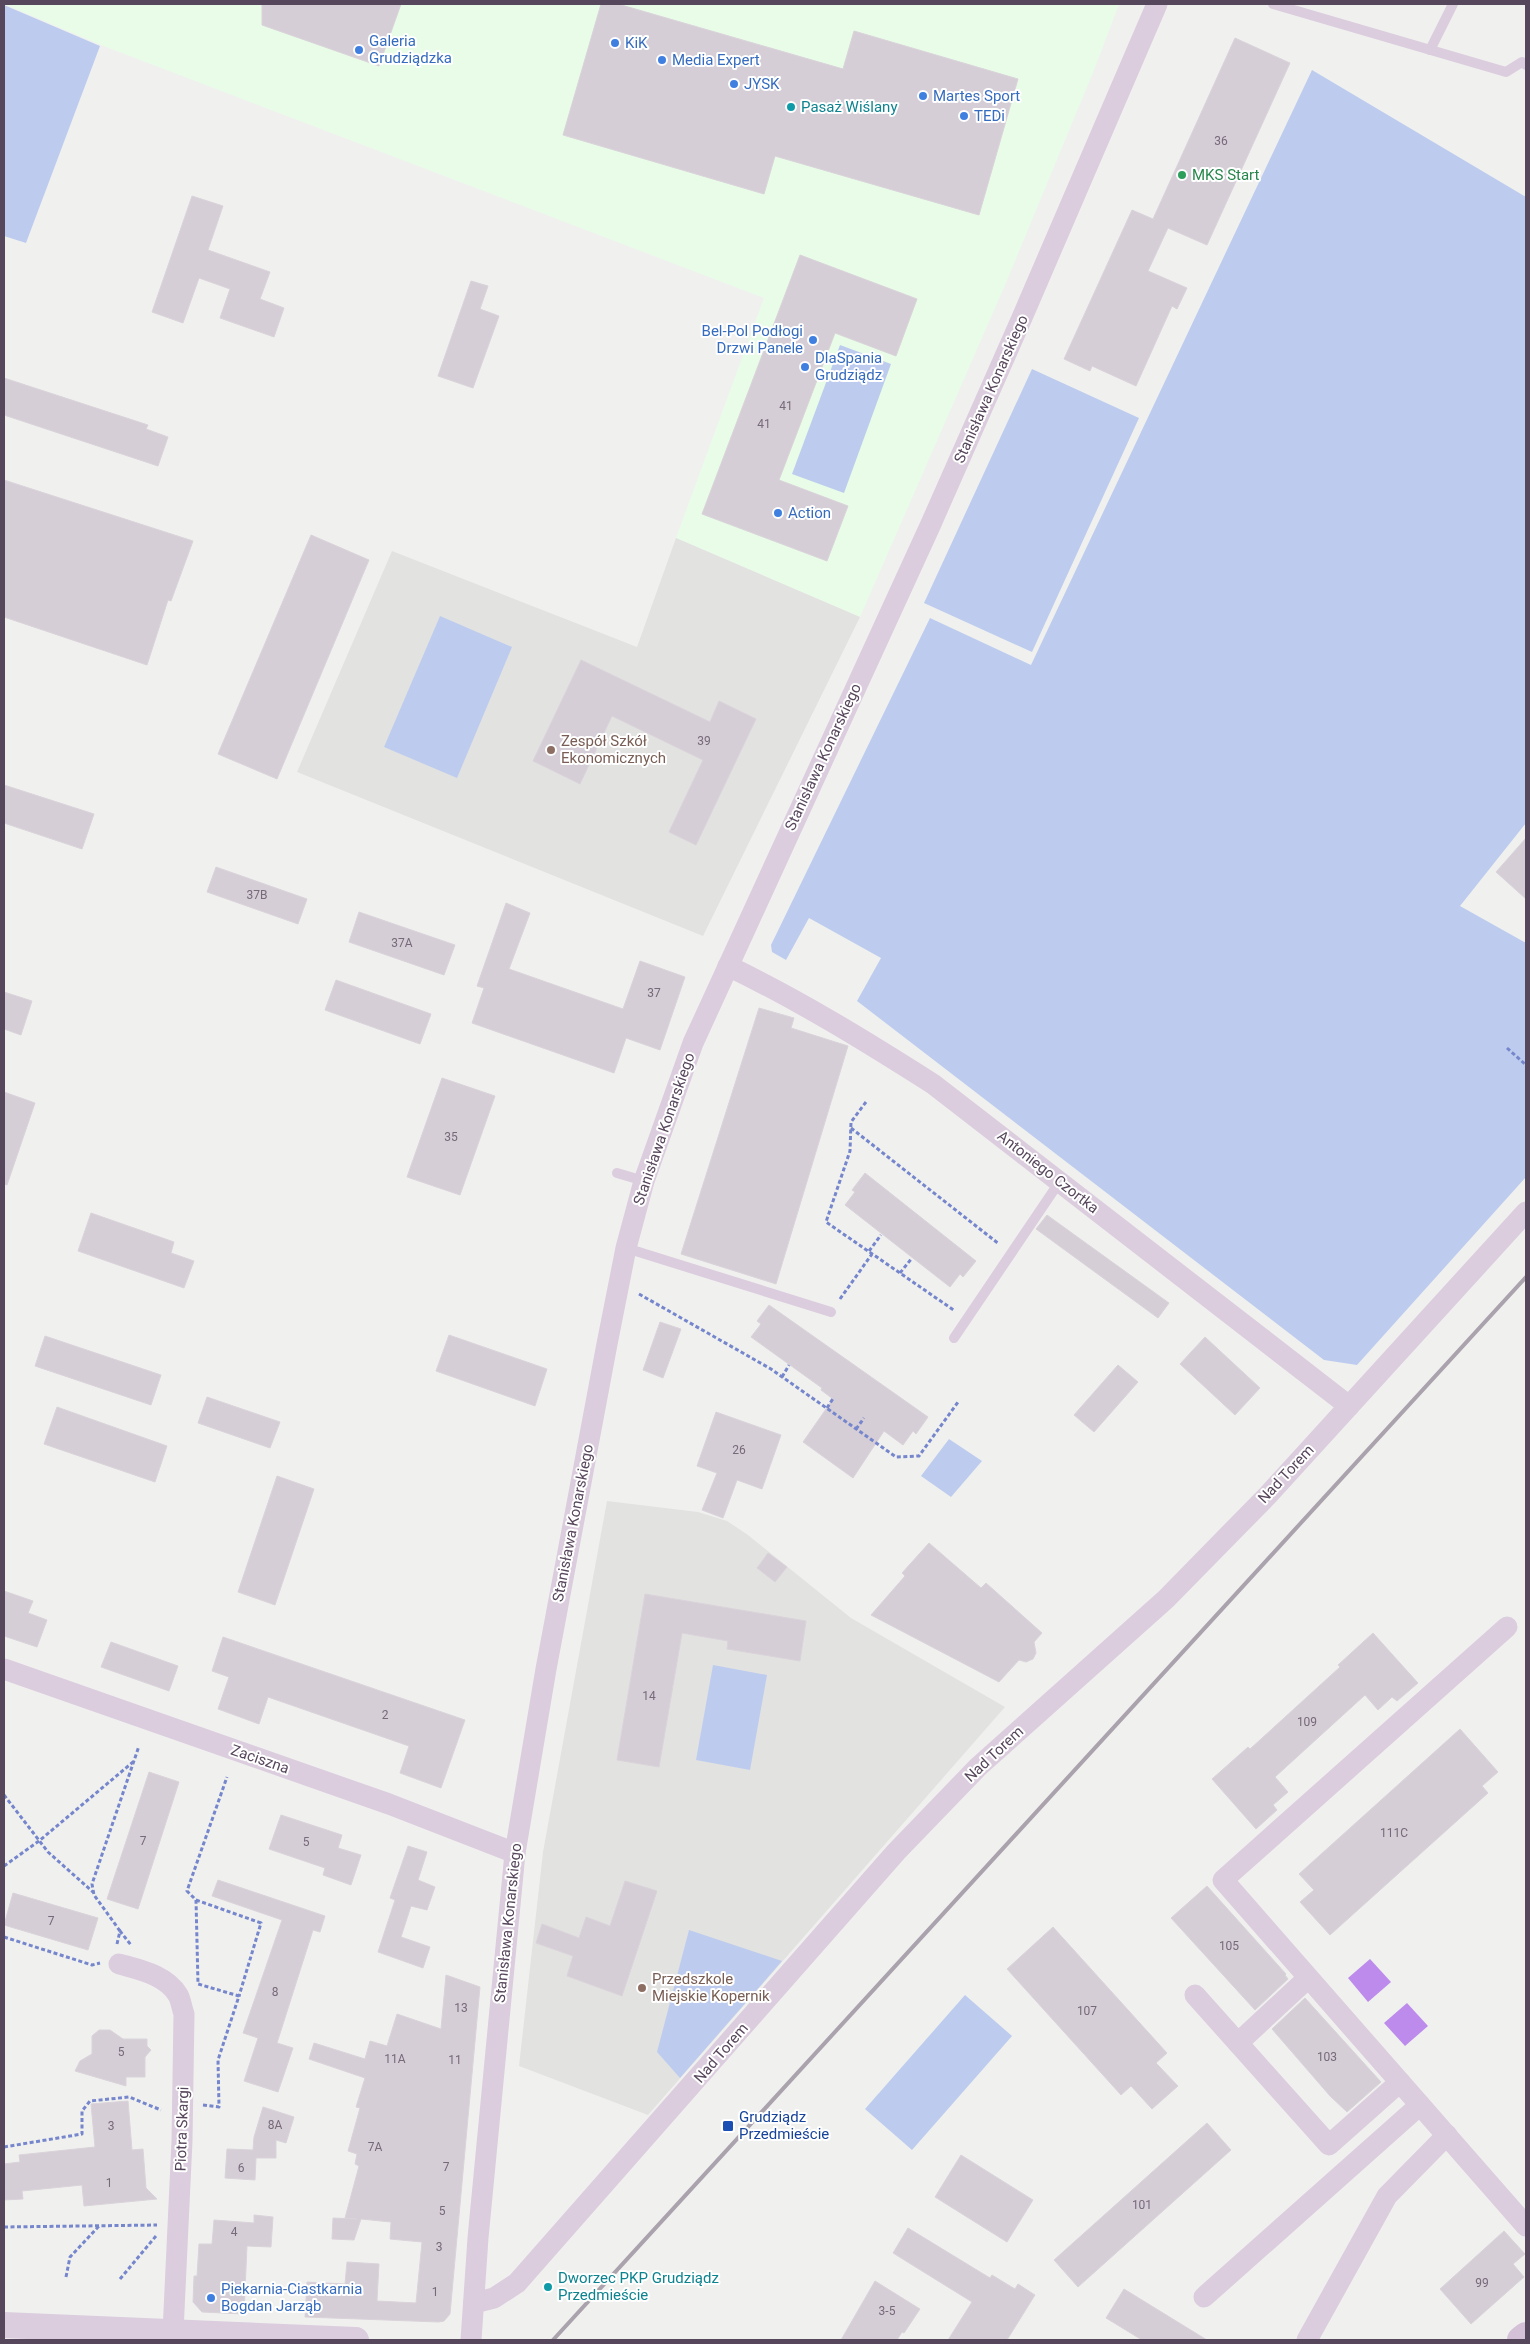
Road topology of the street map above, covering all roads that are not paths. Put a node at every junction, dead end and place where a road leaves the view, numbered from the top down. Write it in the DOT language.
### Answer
graph roads {
  1 [pos="1157,4"];
  2 [pos="1274,4"];
  3 [pos="1453,4"];
  4 [pos="1430,50"];
  5 [pos="1526,64"];
  6 [pos="728,966"];
  7 [pos="617,1172"];
  8 [pos="644,1181"];
  9 [pos="1060,1181"];
  10 [pos="1526,1212"];
  11 [pos="626,1248"];
  12 [pos="831,1312"];
  13 [pos="954,1338"];
  14 [pos="1349,1406"];
  15 [pos="1507,1627"];
  16 [pos="4,1669"];
  17 [pos="515,1853"];
  18 [pos="113,1958"];
  19 [pos="1308,1978"];
  20 [pos="1195,1995"];
  21 [pos="1238,2043"];
  22 [pos="1400,2082"];
  23 [pos="1420,2105"];
  24 [pos="1446,2135"];
  25 [pos="1526,2226"];
  26 [pos="1204,2297"];
  27 [pos="474,2303"];
  28 [pos="4,2326"];
  29 [pos="173,2332"];
  30 [pos="66,2334"];
  31 [pos="1526,2336"];
  32 [pos="255,2338"];
  33 [pos="356,2340"];
  34 [pos="471,2340"];
  35 [pos="1307,2340"];
  36 [pos="1521,2340"];
  1 -- 6 [label="street, Stanisława Konarskiego"];
  2 -- 4 [label="lane"];
  3 -- 4 [label="lane"];
  4 -- 5 [label="lane"];
  6 -- 8 [label="street, Stanisława Konarskiego"];
  6 -- 9 [label="street, Antoniego Czortka"];
  7 -- 8 [label="lane"];
  8 -- 11 [label="street, Stanisława Konarskiego"];
  9 -- 13 [label="lane"];
  9 -- 14 [label="street, Antoniego Czortka"];
  10 -- 14 [label="street, Nad Torem"];
  11 -- 12 [label="lane"];
  11 -- 17 [label="street, Stanisława Konarskiego"];
  14 -- 27 [label="street, Nad Torem"];
  15 -- 19 [label="street"];
  16 -- 17 [label="street, Zaciszna"];
  17 -- 27 [label="street, Stanisława Konarskiego"];
  18 -- 29 [label="street, Piotra Skargi"];
  19 -- 21 [label="street"];
  19 -- 22 [label="street"];
  20 -- 21 [label="street"];
  21 -- 22 [label="street"];
  22 -- 23 [label="street"];
  23 -- 24 [label="street"];
  23 -- 26 [label="street"];
  24 -- 25 [label="street"];
  24 -- 35 [label="street"];
  27 -- 34 [label="street, Stanisława Konarskiego"];
  28 -- 30 [label="street"];
  29 -- 30 [label="street"];
  29 -- 32 [label="street"];
  31 -- 36 [label="main road"];
  32 -- 33 [label="street"];
}
